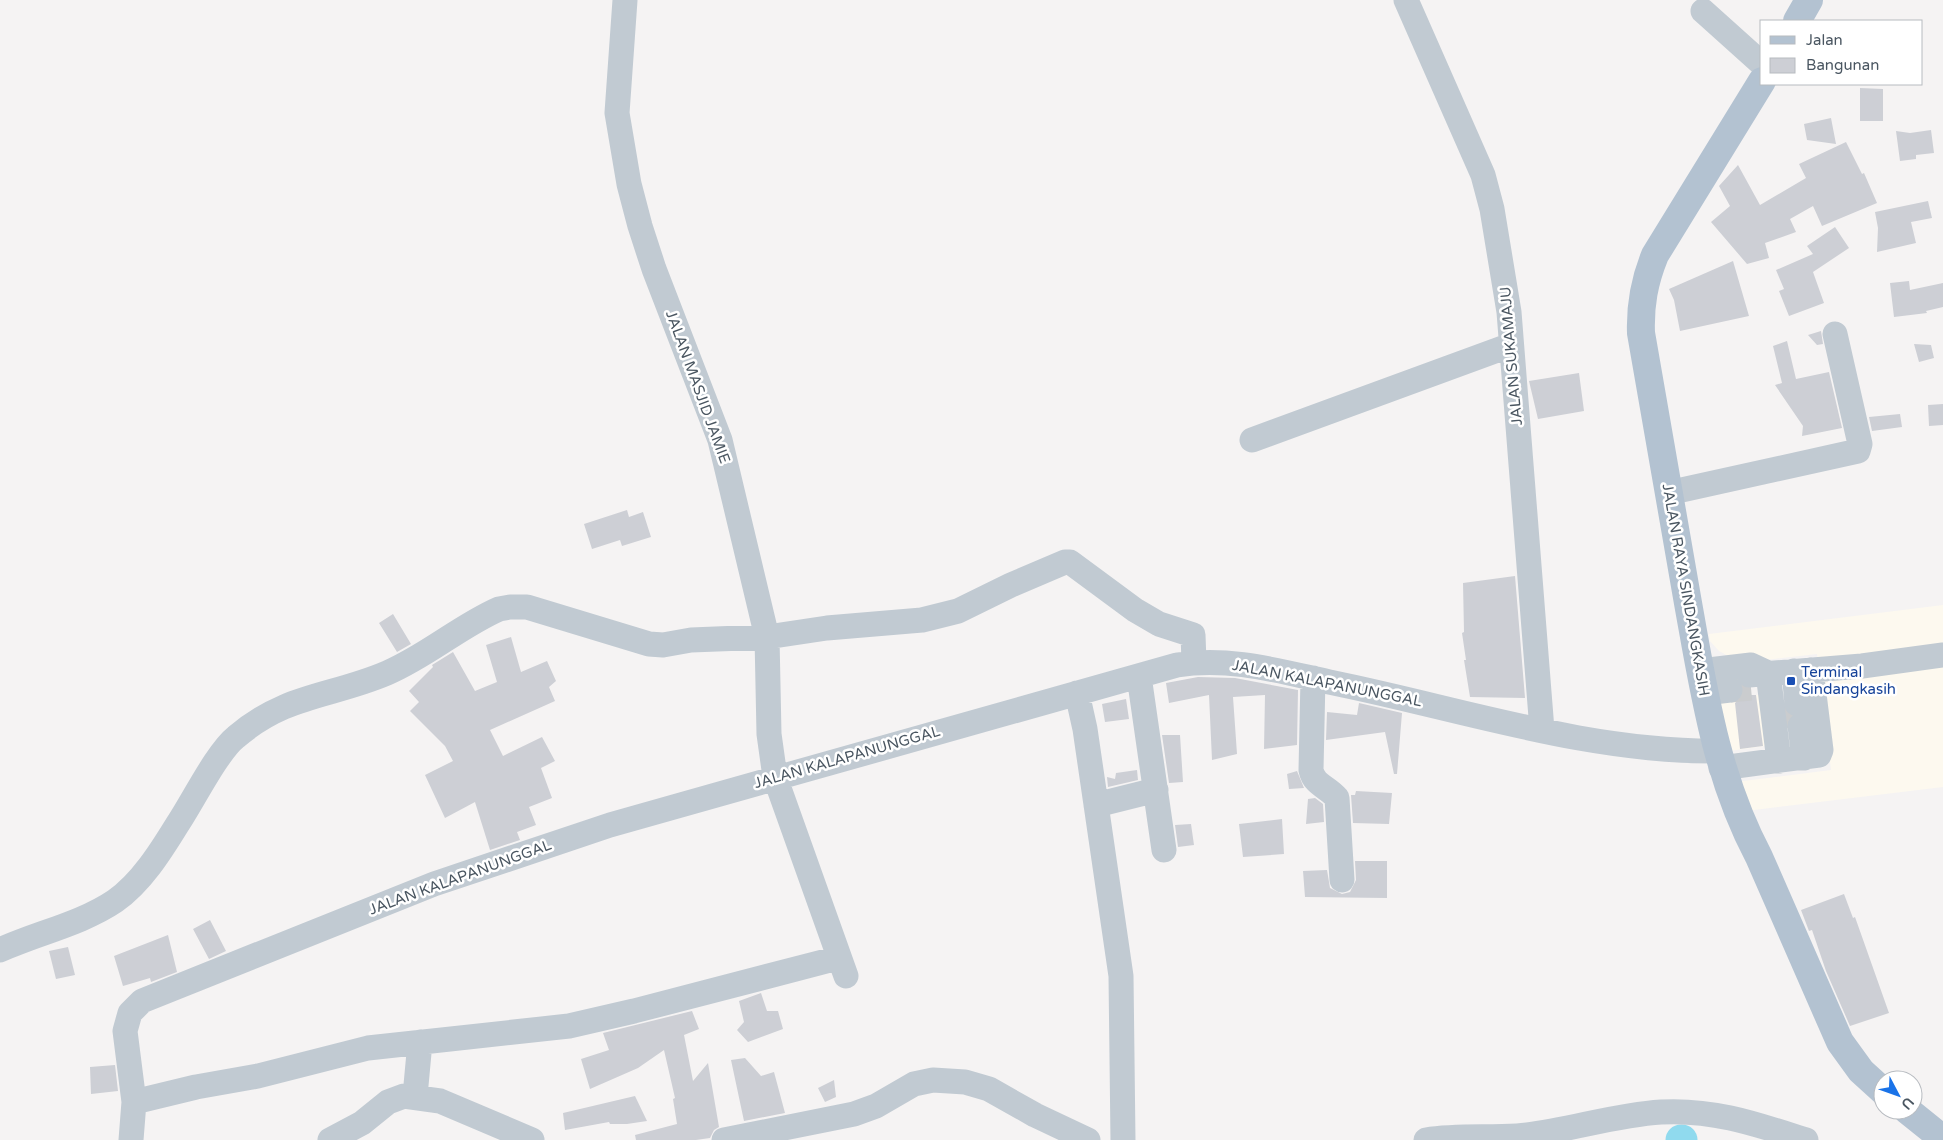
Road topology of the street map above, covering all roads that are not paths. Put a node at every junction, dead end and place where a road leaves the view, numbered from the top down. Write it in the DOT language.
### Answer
graph roads {
  1 [pos="625,0"];
  2 [pos="1406,0"];
  3 [pos="1809,0"];
  4 [pos="1703,11"];
  5 [pos="1798,20"];
  6 [pos="1760,62"];
  7 [pos="1760,84"];
  8 [pos="1835,334"];
  9 [pos="1511,345"];
  10 [pos="1252,440"];
  11 [pos="1668,493"];
  12 [pos="767,637"];
  13 [pos="1195,647"];
  14 [pos="1943,655"];
  15 [pos="1139,676"];
  16 [pos="1313,678"];
  17 [pos="1770,686"];
  18 [pos="1077,693"];
  19 [pos="1542,730"];
  20 [pos="1720,759"];
  21 [pos="1798,759"];
  22 [pos="775,777"];
  23 [pos="1156,790"];
  24 [pos="1096,806"];
  25 [pos="1164,850"];
  26 [pos="1342,880"];
  27 [pos="0,950"];
  28 [pos="420,1042"];
  29 [pos="1873,1081"];
  30 [pos="415,1092"];
  31 [pos="134,1102"];
  32 [pos="1919,1120"];
  33 [pos="1084,1139"];
  34 [pos="1943,1139"];
  35 [pos="130,1140"];
  36 [pos="330,1140"];
  37 [pos="532,1140"];
  38 [pos="724,1140"];
  39 [pos="1123,1140"];
  40 [pos="1426,1140"];
  41 [pos="1806,1140"];
  1 -- 12 [label="street, JALAN MASJID JAMIE"];
  2 -- 9 [label="street, JALAN SUKAMAJU"];
  3 -- 5 [label="main road"];
  4 -- 6 [label="street"];
  7 -- 11 [label="main road, JALAN RAYA SINDANGKASIH"];
  8 -- 11 [label="street"];
  9 -- 10 [label="street"];
  9 -- 19 [label="street, JALAN SUKAMAJU"];
  11 -- 17 [label="main road, JALAN RAYA SINDANGKASIH"];
  12 -- 13 [label="street"];
  12 -- 22 [label="street, JALAN MASJID JAMIE"];
  12 -- 27 [label="street"];
  13 -- 15 [label="street, JALAN KALAPANUNGGAL"];
  13 -- 16 [label="street, JALAN KALAPANUNGGAL"];
  14 -- 17 [label="street"];
  15 -- 18 [label="street, JALAN KALAPANUNGGAL"];
  15 -- 23 [label="street"];
  16 -- 19 [label="street, JALAN KALAPANUNGGAL"];
  16 -- 26 [label="street"];
  17 -- 20 [label="main road, JALAN RAYA SINDANGKASIH"];
  17 -- 21 [label="street"];
  17 -- 21 [label="street"];
  17 -- 21 [label="street"];
  18 -- 22 [label="street, JALAN KALAPANUNGGAL"];
  18 -- 24 [label="street"];
  19 -- 20 [label="street, JALAN KALAPANUNGGAL"];
  20 -- 21 [label="street, JALAN KALAPANUNGGAL"];
  20 -- 29 [label="main road, JALAN RAYA SINDANGKASIH"];
  22 -- 28 [label="street, JALAN MASJID JAMIE"];
  22 -- 31 [label="street, JALAN KALAPANUNGGAL"];
  23 -- 24 [label="street"];
  23 -- 25 [label="street"];
  24 -- 39 [label="street"];
  28 -- 30 [label="street"];
  28 -- 31 [label="street"];
  30 -- 36 [label="street"];
  30 -- 37 [label="street"];
  31 -- 35 [label="street, JALAN KALAPANUNGGAL"];
  32 -- 34 [label="main road"];
  33 -- 38 [label="street"];
  40 -- 41 [label="street"];
}
